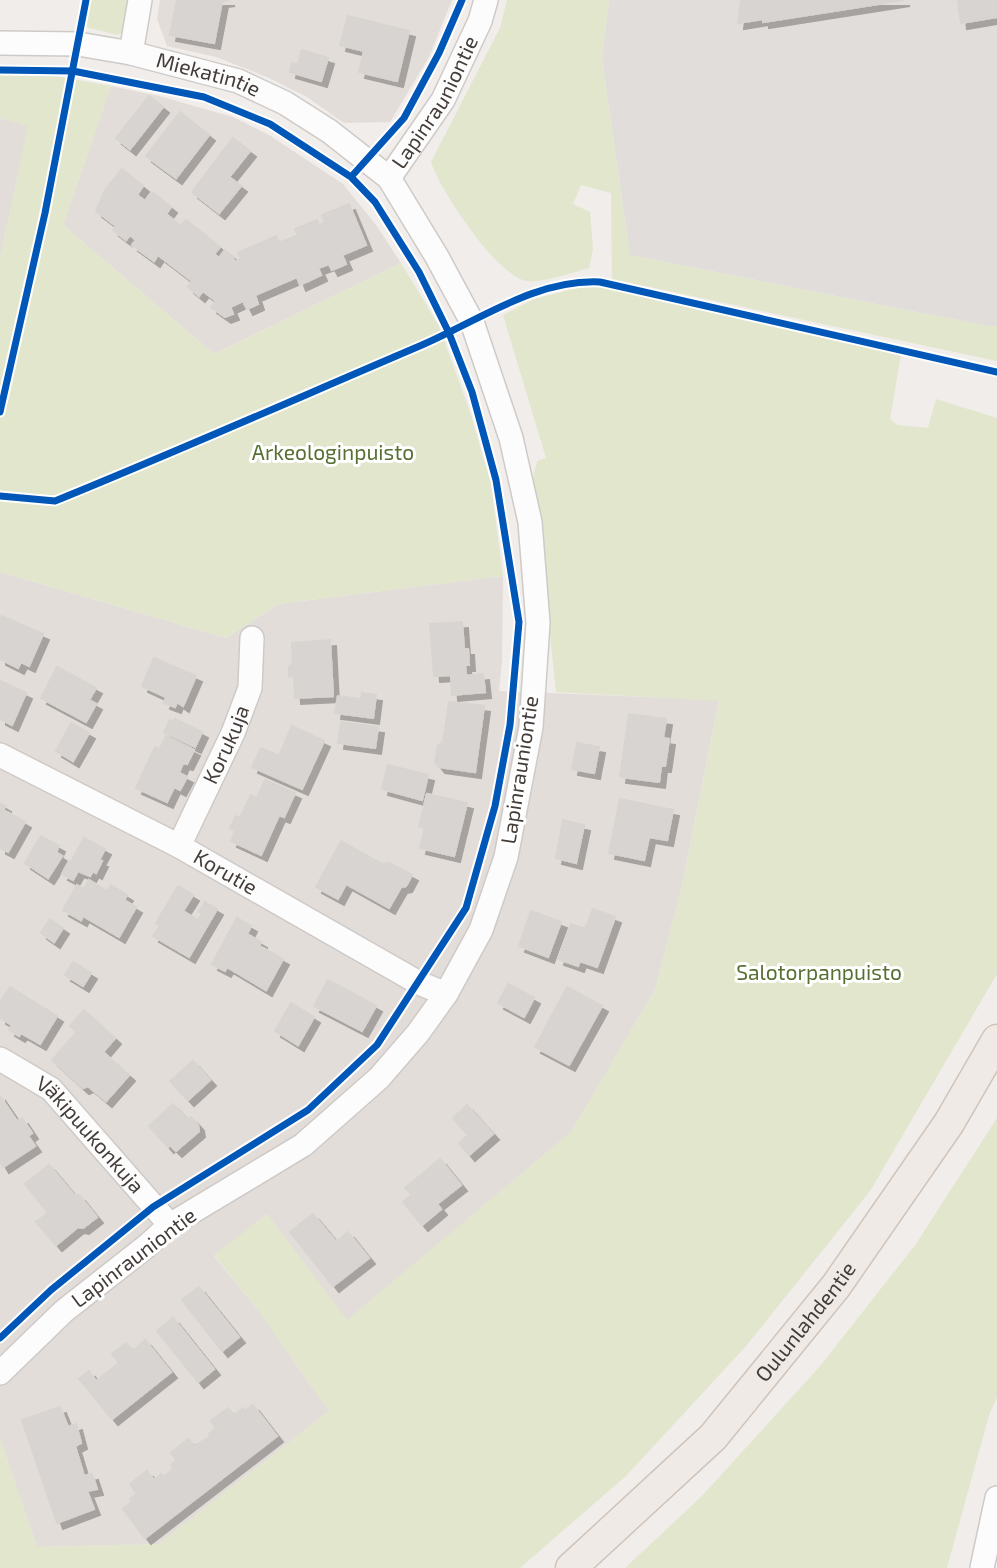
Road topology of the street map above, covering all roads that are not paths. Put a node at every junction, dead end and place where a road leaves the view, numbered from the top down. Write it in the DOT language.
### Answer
graph roads {
  1 [pos="140,0"];
  2 [pos="486,0"];
  3 [pos="0,43"];
  4 [pos="131,53"];
  5 [pos="389,178"];
  6 [pos="252,638"];
  7 [pos="0,754"];
  8 [pos="179,846"];
  9 [pos="446,994"];
  10 [pos="997,1040"];
  11 [pos="0,1059"];
  12 [pos="170,1225"];
  13 [pos="0,1373"];
  14 [pos="997,1498"];
  15 [pos="571,1568"];
  16 [pos="982,1568"];
  1 -- 4 [label="street"];
  2 -- 5 [label="street, Lapinrauniontie"];
  3 -- 4 [label="street, Miekatintie"];
  4 -- 5 [label="street, Miekatintie"];
  5 -- 9 [label="street, Lapinrauniontie"];
  6 -- 8 [label="street, Korukuja"];
  7 -- 8 [label="street, Korutie"];
  8 -- 9 [label="street, Korutie"];
  9 -- 12 [label="street, Lapinrauniontie"];
  10 -- 15 [label="main road, Oulunlahdentie"];
  11 -- 12 [label="street, Väkipuukonkuja"];
  12 -- 13 [label="street, Lapinrauniontie"];
  14 -- 16 [label="street"];
}
